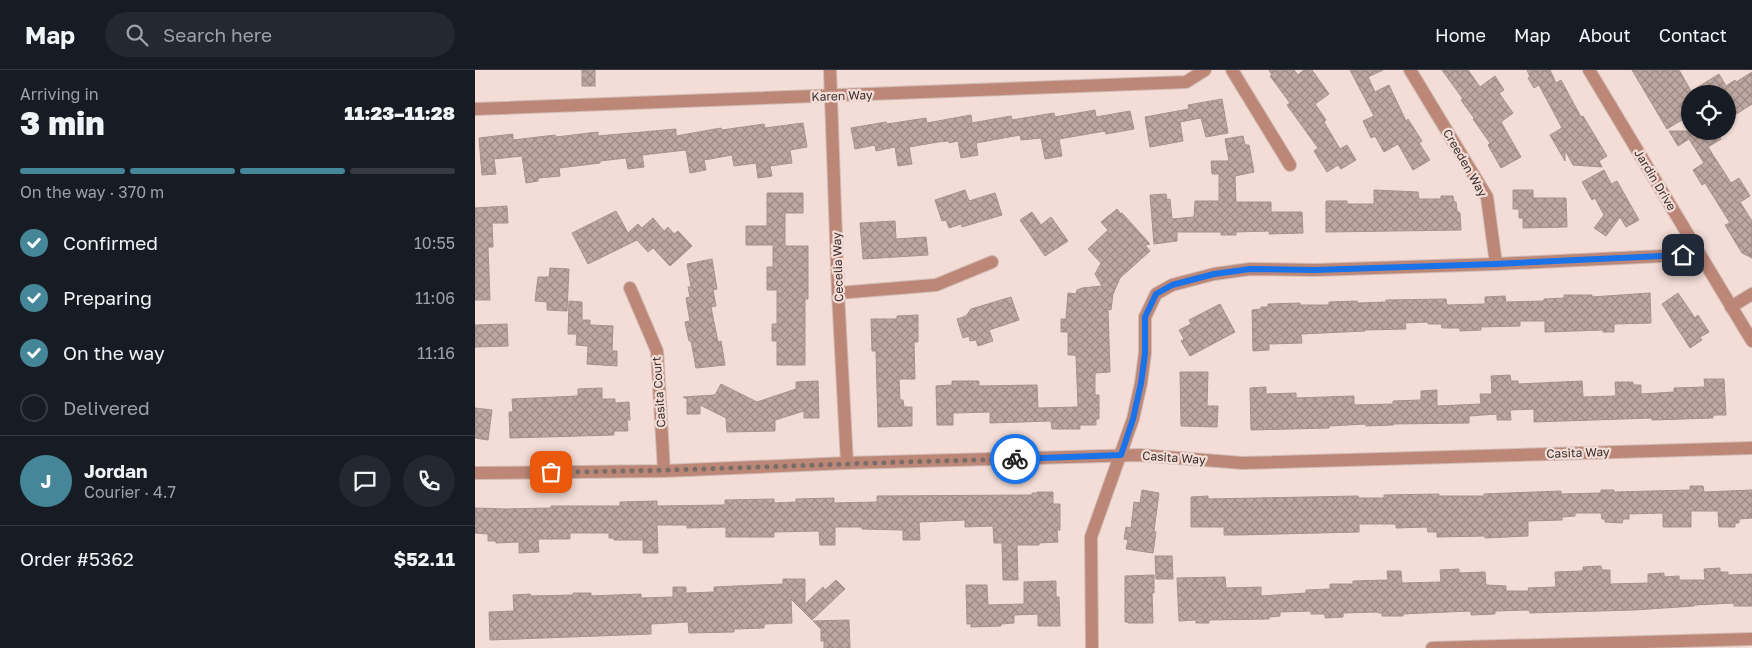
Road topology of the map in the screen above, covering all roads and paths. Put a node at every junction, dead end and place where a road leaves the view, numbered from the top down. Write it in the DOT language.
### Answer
graph roads {
  1 [pos="830,70"];
  2 [pos="1205,70"];
  3 [pos="1232,70"];
  4 [pos="1411,70"];
  5 [pos="1589,70"];
  6 [pos="831,96"];
  7 [pos="475,110"];
  8 [pos="1290,166"];
  9 [pos="1695,248"];
  10 [pos="992,262"];
  11 [pos="1495,264"];
  12 [pos="630,288"];
  13 [pos="839,293"];
  14 [pos="1752,294"];
  15 [pos="1731,307"];
  16 [pos="1752,341"];
  17 [pos="1752,448"];
  18 [pos="1121,455"];
  19 [pos="847,463"];
  20 [pos="664,471"];
  21 [pos="475,473"];
  22 [pos="1752,639"];
  23 [pos="1092,648"];
  24 [pos="1432,648"];
  1 -- 6 [label="street, Cecelia Way"];
  2 -- 6 [label="street, Karen Way"];
  3 -- 8 [label="street"];
  4 -- 11 [label="street, Creeden Way"];
  5 -- 9 [label="street, Jardin Drive"];
  6 -- 7 [label="street, Karen Way"];
  6 -- 13 [label="street, Cecelia Way"];
  9 -- 11 [label="street"];
  9 -- 15 [label="street, Jardin Drive"];
  10 -- 13 [label="street"];
  11 -- 18 [label="street"];
  12 -- 20 [label="street, Casita Court"];
  13 -- 19 [label="street, Cecelia Way"];
  14 -- 15 [label="street"];
  15 -- 16 [label="street, Jardin Drive"];
  17 -- 18 [label="street, Casita Way"];
  18 -- 19 [label="street, Casita Way"];
  18 -- 23 [label="street"];
  19 -- 20 [label="street, Casita Way"];
  20 -- 21 [label="street, Casita Way"];
  22 -- 24 [label="street"];
}
